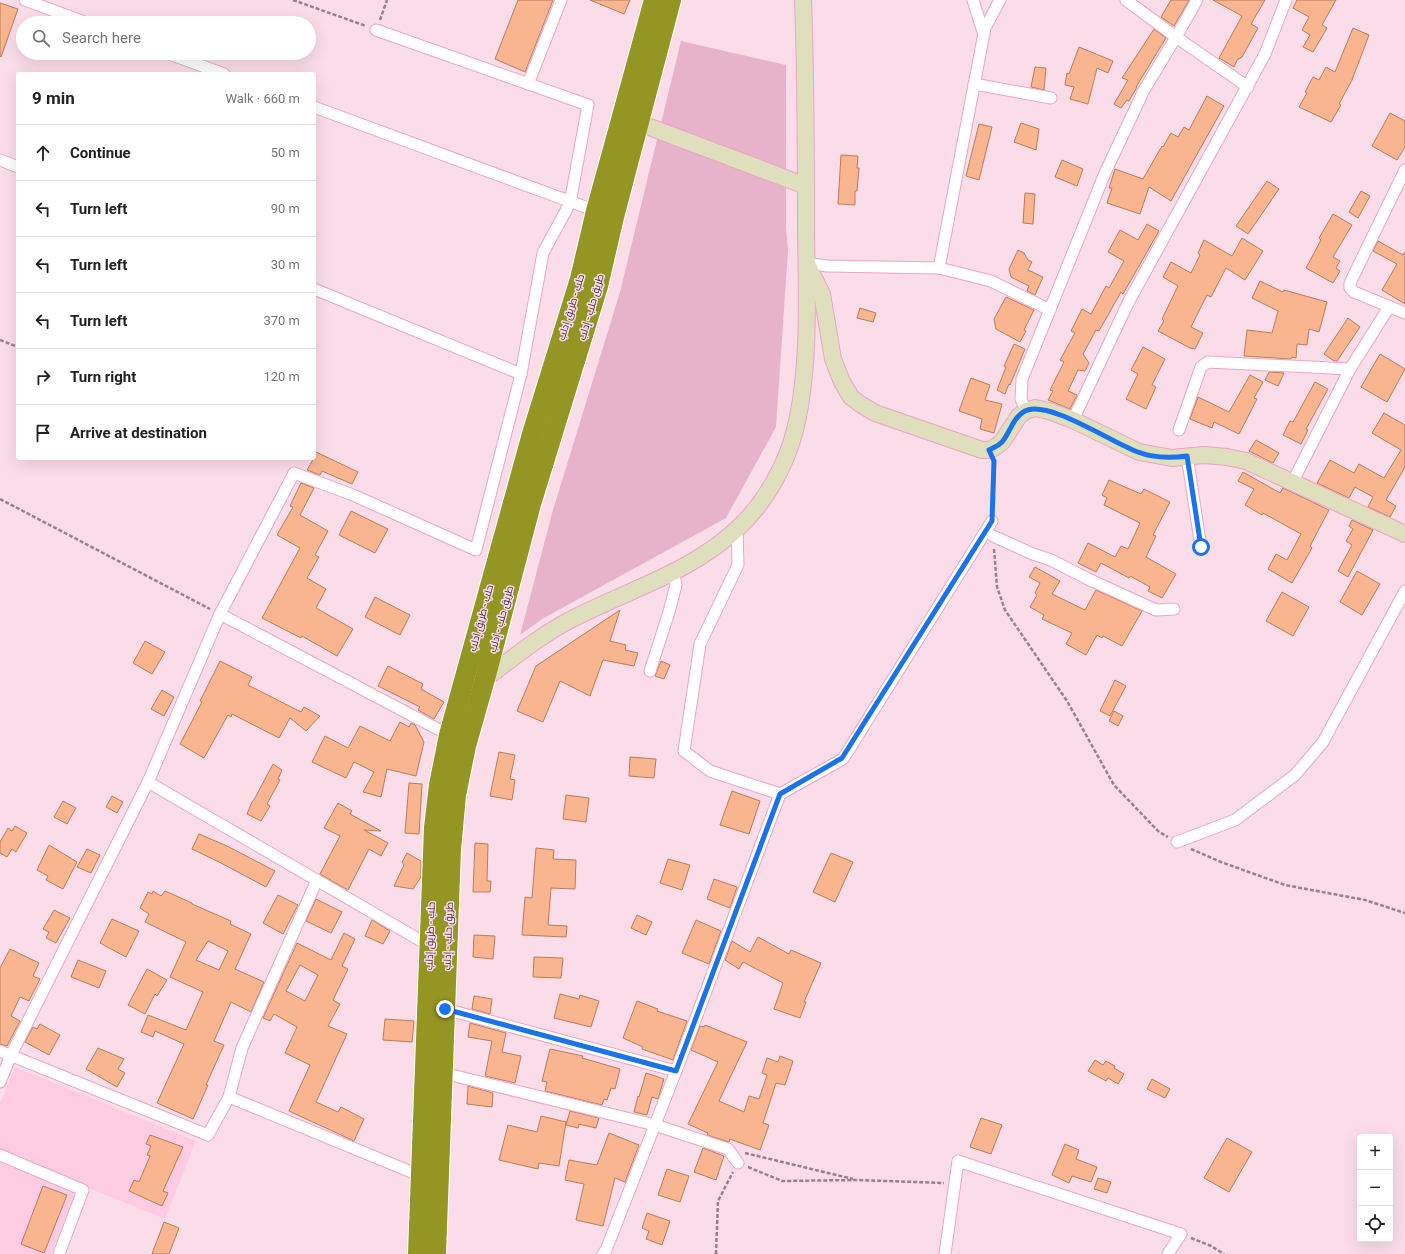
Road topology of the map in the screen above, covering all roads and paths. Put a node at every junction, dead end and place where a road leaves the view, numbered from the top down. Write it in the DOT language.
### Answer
graph roads {
  1 [pos="25,0"];
  2 [pos="293,0"];
  3 [pos="387,0"];
  4 [pos="561,0"];
  5 [pos="654,0"];
  6 [pos="671,0"];
  7 [pos="803,0"];
  8 [pos="973,0"];
  9 [pos="1000,0"];
  10 [pos="1126,0"];
  11 [pos="1197,0"];
  12 [pos="1286,0"];
  13 [pos="68,16"];
  14 [pos="376,30"];
  15 [pos="984,35"];
  16 [pos="1176,37"];
  17 [pos="186,60"];
  18 [pos="219,72"];
  19 [pos="528,84"];
  20 [pos="974,84"];
  21 [pos="1248,87"];
  22 [pos="1051,98"];
  23 [pos="316,109"];
  24 [pos="639,123"];
  25 [pos="0,160"];
  26 [pos="16,166"];
  27 [pos="1405,170"];
  28 [pos="806,186"];
  29 [pos="570,203"];
  30 [pos="596,211"];
  31 [pos="806,263"];
  32 [pos="939,268"];
  33 [pos="316,290"];
  34 [pos="1389,307"];
  35 [pos="1050,310"];
  36 [pos="1405,313"];
  37 [pos="0,340"];
  38 [pos="16,346"];
  39 [pos="1350,370"];
  40 [pos="521,374"];
  41 [pos="1026,411"];
  42 [pos="1073,420"];
  43 [pos="1179,430"];
  44 [pos="989,450"];
  45 [pos="1187,456"];
  46 [pos="1292,483"];
  47 [pos="0,499"];
  48 [pos="992,521"];
  49 [pos="737,529"];
  50 [pos="1405,534"];
  51 [pos="993,536"];
  52 [pos="1201,547"];
  53 [pos="673,571"];
  54 [pos="1405,590"];
  55 [pos="1174,609"];
  56 [pos="220,614"];
  57 [pos="650,671"];
  58 [pos="485,679"];
  59 [pos="449,735"];
  60 [pos="148,782"];
  61 [pos="780,794"];
  62 [pos="1177,842"];
  63 [pos="316,880"];
  64 [pos="1405,913"];
  65 [pos="430,946"];
  66 [pos="445,1009"];
  67 [pos="0,1051"];
  68 [pos="11,1055"];
  69 [pos="676,1071"];
  70 [pos="443,1073"];
  71 [pos="0,1082"];
  72 [pos="230,1097"];
  73 [pos="655,1125"];
  74 [pos="728,1149"];
  75 [pos="0,1155"];
  76 [pos="738,1163"];
  77 [pos="421,1176"];
  78 [pos="857,1180"];
  79 [pos="955,1184"];
  80 [pos="1181,1234"];
  81 [pos="59,1254"];
  82 [pos="418,1254"];
  83 [pos="436,1254"];
  84 [pos="603,1254"];
  85 [pos="716,1254"];
  86 [pos="945,1254"];
  87 [pos="1168,1254"];
  88 [pos="1224,1254"];
  1 -- 13 [label="street"];
  2 -- 14 [label="path"];
  3 -- 14 [label="path"];
  4 -- 19 [label="street"];
  5 -- 30 [label="highway, حلب - طريق إدلب"];
  6 -- 24 [label="highway, طريق حلب - إدلب"];
  7 -- 28 [label="street"];
  8 -- 15 [label="street"];
  9 -- 15 [label="street"];
  10 -- 16 [label="street"];
  11 -- 16 [label="street"];
  12 -- 21 [label="street"];
  14 -- 19 [label="street"];
  15 -- 20 [label="street"];
  16 -- 21 [label="street"];
  16 -- 35 [label="street"];
  17 -- 18 [label="street"];
  19 -- 29 [label="street"];
  20 -- 22 [label="street"];
  20 -- 32 [label="street"];
  21 -- 42 [label="street"];
  23 -- 29 [label="street"];
  24 -- 28 [label="street"];
  24 -- 58 [label="highway, طريق حلب - إدلب"];
  25 -- 26 [label="street"];
  27 -- 34 [label="street"];
  28 -- 31 [label="street"];
  29 -- 30 [label="street"];
  29 -- 40 [label="street"];
  30 -- 59 [label="highway, حلب - طريق إدلب"];
  31 -- 32 [label="street"];
  31 -- 44 [label="street"];
  31 -- 49 [label="street"];
  32 -- 35 [label="street"];
  33 -- 40 [label="street"];
  34 -- 36 [label="street"];
  34 -- 39 [label="street"];
  35 -- 41 [label="street"];
  37 -- 38 [label="path"];
  39 -- 43 [label="street"];
  39 -- 46 [label="street"];
  40 -- 56 [label="street"];
  41 -- 42 [label="street"];
  41 -- 44 [label="street"];
  42 -- 45 [label="street"];
  44 -- 48 [label="path"];
  45 -- 46 [label="street"];
  45 -- 52 [label="street"];
  46 -- 50 [label="street"];
  47 -- 56 [label="path"];
  48 -- 61 [label="street"];
  49 -- 53 [label="street"];
  49 -- 61 [label="street"];
  51 -- 55 [label="street"];
  51 -- 62 [label="path"];
  53 -- 57 [label="street"];
  53 -- 58 [label="street"];
  54 -- 62 [label="street"];
  56 -- 59 [label="street"];
  56 -- 60 [label="street"];
  58 -- 66 [label="highway, طريق حلب - إدلب"];
  59 -- 65 [label="highway, حلب - طريق إدلب"];
  60 -- 63 [label="street"];
  60 -- 68 [label="street"];
  61 -- 69 [label="street"];
  62 -- 64 [label="path"];
  63 -- 65 [label="street"];
  63 -- 72 [label="street"];
  65 -- 77 [label="highway, حلب - طريق إدلب"];
  66 -- 69 [label="street"];
  66 -- 70 [label="highway, طريق حلب - إدلب"];
  67 -- 68 [label="street"];
  68 -- 71 [label="street"];
  68 -- 72 [label="street"];
  69 -- 73 [label="street"];
  70 -- 73 [label="street"];
  70 -- 83 [label="highway, طريق حلب - إدلب"];
  72 -- 77 [label="street"];
  73 -- 74 [label="street"];
  73 -- 84 [label="street"];
  74 -- 76 [label="street"];
  74 -- 78 [label="path"];
  75 -- 81 [label="street"];
  76 -- 78 [label="path"];
  76 -- 85 [label="path"];
  77 -- 82 [label="highway, حلب - طريق إدلب"];
  78 -- 79 [label="path"];
  79 -- 80 [label="street"];
  79 -- 86 [label="street"];
  80 -- 87 [label="street"];
  80 -- 88 [label="path"];
}
